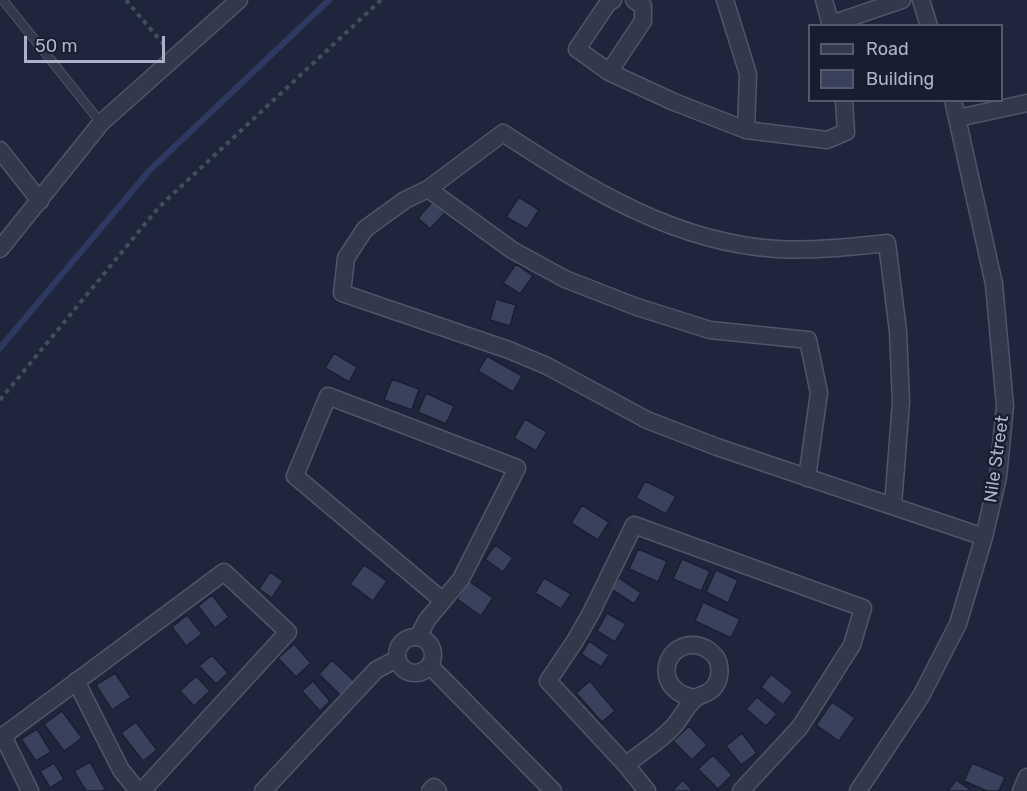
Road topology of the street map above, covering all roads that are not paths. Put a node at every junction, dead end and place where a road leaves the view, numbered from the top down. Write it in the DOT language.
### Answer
graph roads {
  1 [pos="3,0"];
  2 [pos="238,0"];
  3 [pos="614,0"];
  4 [pos="634,0"];
  5 [pos="725,0"];
  6 [pos="824,0"];
  7 [pos="902,0"];
  8 [pos="921,0"];
  9 [pos="831,24"];
  10 [pos="834,24"];
  11 [pos="928,24"];
  12 [pos="609,72"];
  13 [pos="844,102"];
  14 [pos="954,102"];
  15 [pos="1027,103"];
  16 [pos="958,118"];
  17 [pos="101,123"];
  18 [pos="746,130"];
  19 [pos="0,150"];
  20 [pos="429,189"];
  21 [pos="40,201"];
  22 [pos="0,249"];
  23 [pos="807,478"];
  24 [pos="893,504"];
  25 [pos="984,537"];
  26 [pos="442,600"];
  27 [pos="418,637"];
  28 [pos="397,659"];
  29 [pos="430,666"];
  30 [pos="76,681"];
  31 [pos="696,698"];
  32 [pos="626,765"];
  33 [pos="1027,777"];
  34 [pos="30,791"];
  35 [pos="140,791"];
  36 [pos="263,791"];
  37 [pos="553,791"];
  38 [pos="647,791"];
  39 [pos="741,791"];
  40 [pos="858,791"];
  41 [pos="1021,791"];
  1 -- 17 [label="lane"];
  2 -- 17 [label="street"];
  3 -- 12 [label="street"];
  4 -- 12 [label="street"];
  5 -- 18 [label="street"];
  6 -- 9 [label="street"];
  7 -- 10 [label="street"];
  8 -- 11 [label="street"];
  12 -- 18 [label="street"];
  13 -- 18 [label="street"];
  14 -- 16 [label="street, Nile Street"];
  15 -- 16 [label="street"];
  16 -- 25 [label="street, Nile Street"];
  17 -- 21 [label="street"];
  19 -- 21 [label="street"];
  20 -- 23 [label="street"];
  20 -- 23 [label="street"];
  20 -- 24 [label="street"];
  21 -- 22 [label="street"];
  23 -- 24 [label="street"];
  24 -- 25 [label="street"];
  25 -- 40 [label="street, Nile Street"];
  26 -- 26 [label="street"];
  26 -- 27 [label="street"];
  27 -- 28 [label="street"];
  27 -- 29 [label="street"];
  28 -- 29 [label="street"];
  28 -- 36 [label="street"];
  29 -- 37 [label="street"];
  30 -- 34 [label="street"];
  30 -- 35 [label="street"];
  30 -- 35 [label="street"];
  31 -- 32 [label="street"];
  32 -- 38 [label="street"];
  32 -- 39 [label="street"];
  33 -- 41 [label="street"];
}
